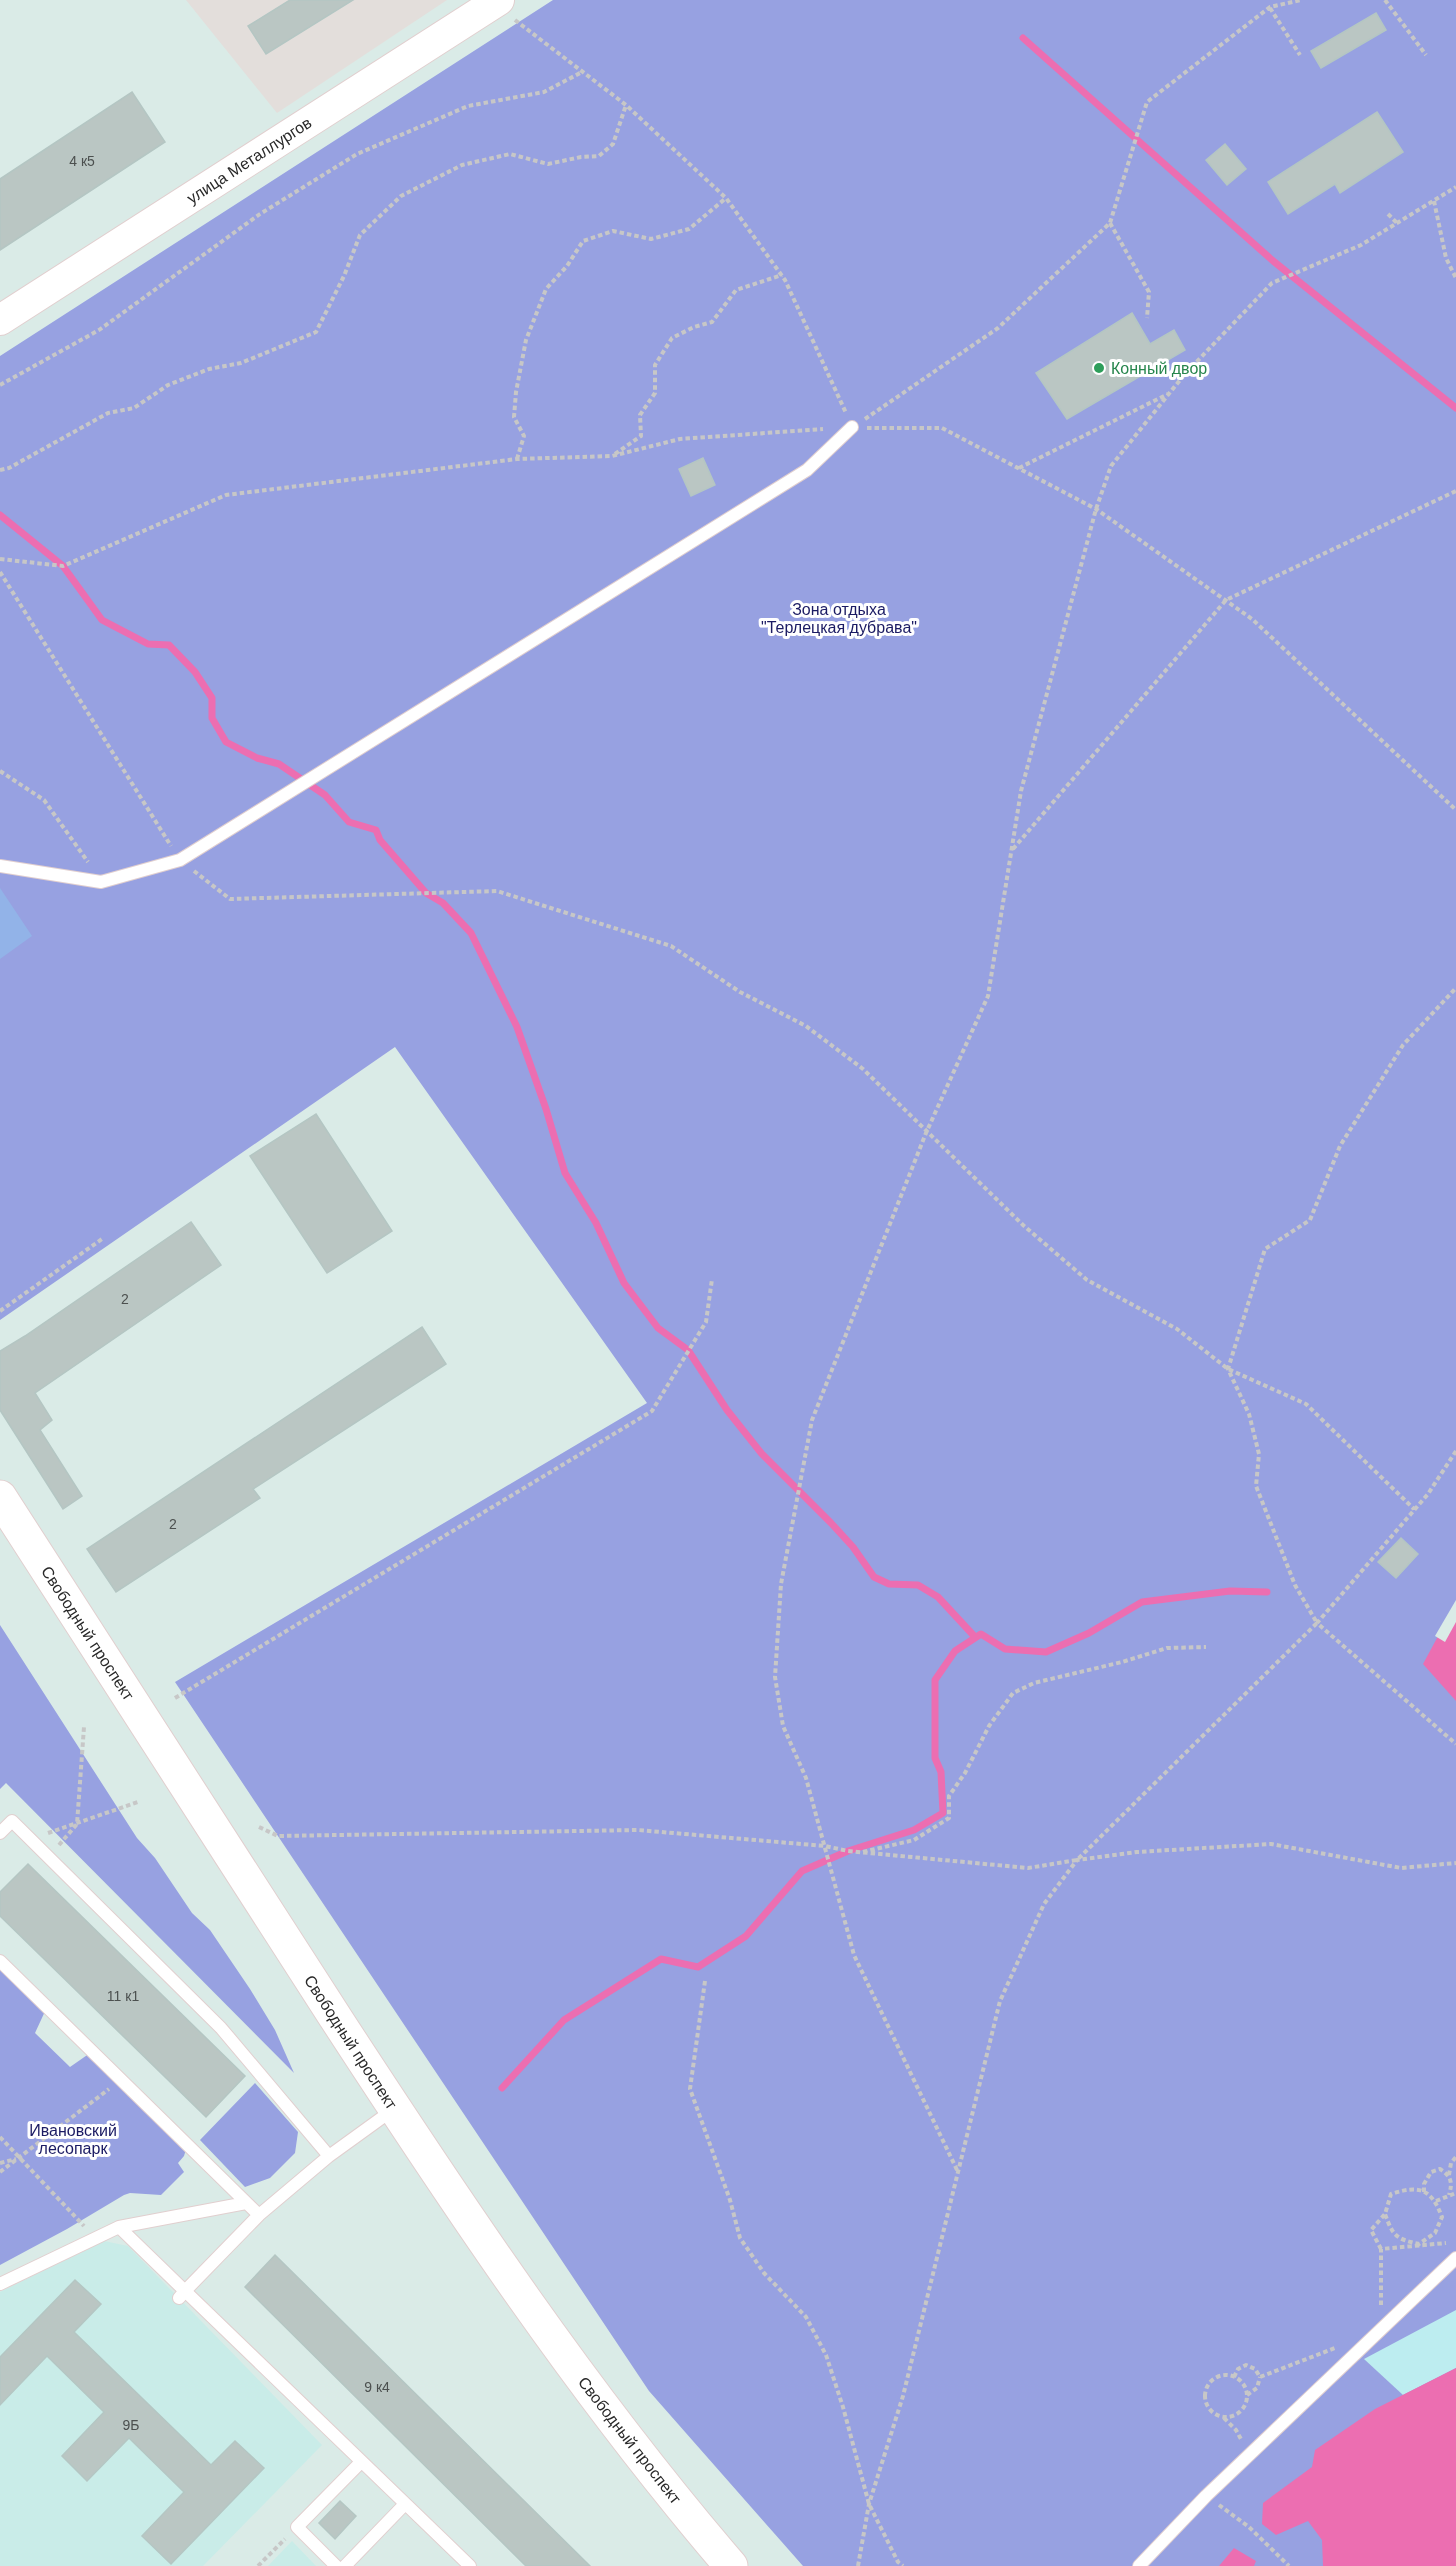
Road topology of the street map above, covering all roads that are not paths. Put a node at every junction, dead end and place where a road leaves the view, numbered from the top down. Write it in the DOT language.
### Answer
graph roads {
  1 [pos="496,2"];
  2 [pos="0,320"];
  3 [pos="852,428"];
  4 [pos="0,866"];
  5 [pos="0,1497"];
  6 [pos="0,1833"];
  7 [pos="0,1961"];
  8 [pos="395,2109"];
  9 [pos="329,2156"];
  10 [pos="246,2204"];
  11 [pos="259,2215"];
  12 [pos="119,2228"];
  13 [pos="1456,2258"];
  14 [pos="0,2284"];
  15 [pos="182,2295"];
  16 [pos="361,2462"];
  17 [pos="405,2504"];
  18 [pos="336,2566"];
  19 [pos="345,2566"];
  20 [pos="470,2566"];
  21 [pos="731,2566"];
  22 [pos="1139,2566"];
  1 -- 2 [label="street, улица Металлургов"];
  3 -- 4 [label="lane"];
  5 -- 8 [label="main road, Свободный проспект"];
  6 -- 9 [label="lane"];
  7 -- 10 [label="lane"];
  8 -- 9 [label="lane"];
  8 -- 21 [label="main road, Свободный проспект"];
  9 -- 11 [label="lane"];
  10 -- 11 [label="lane"];
  10 -- 12 [label="lane"];
  11 -- 15 [label="lane"];
  12 -- 14 [label="lane"];
  12 -- 15 [label="lane"];
  13 -- 22 [label="lane"];
  15 -- 16 [label="lane"];
  16 -- 17 [label="lane"];
  16 -- 18 [label="lane"];
  17 -- 19 [label="lane"];
  17 -- 20 [label="lane"];
}
